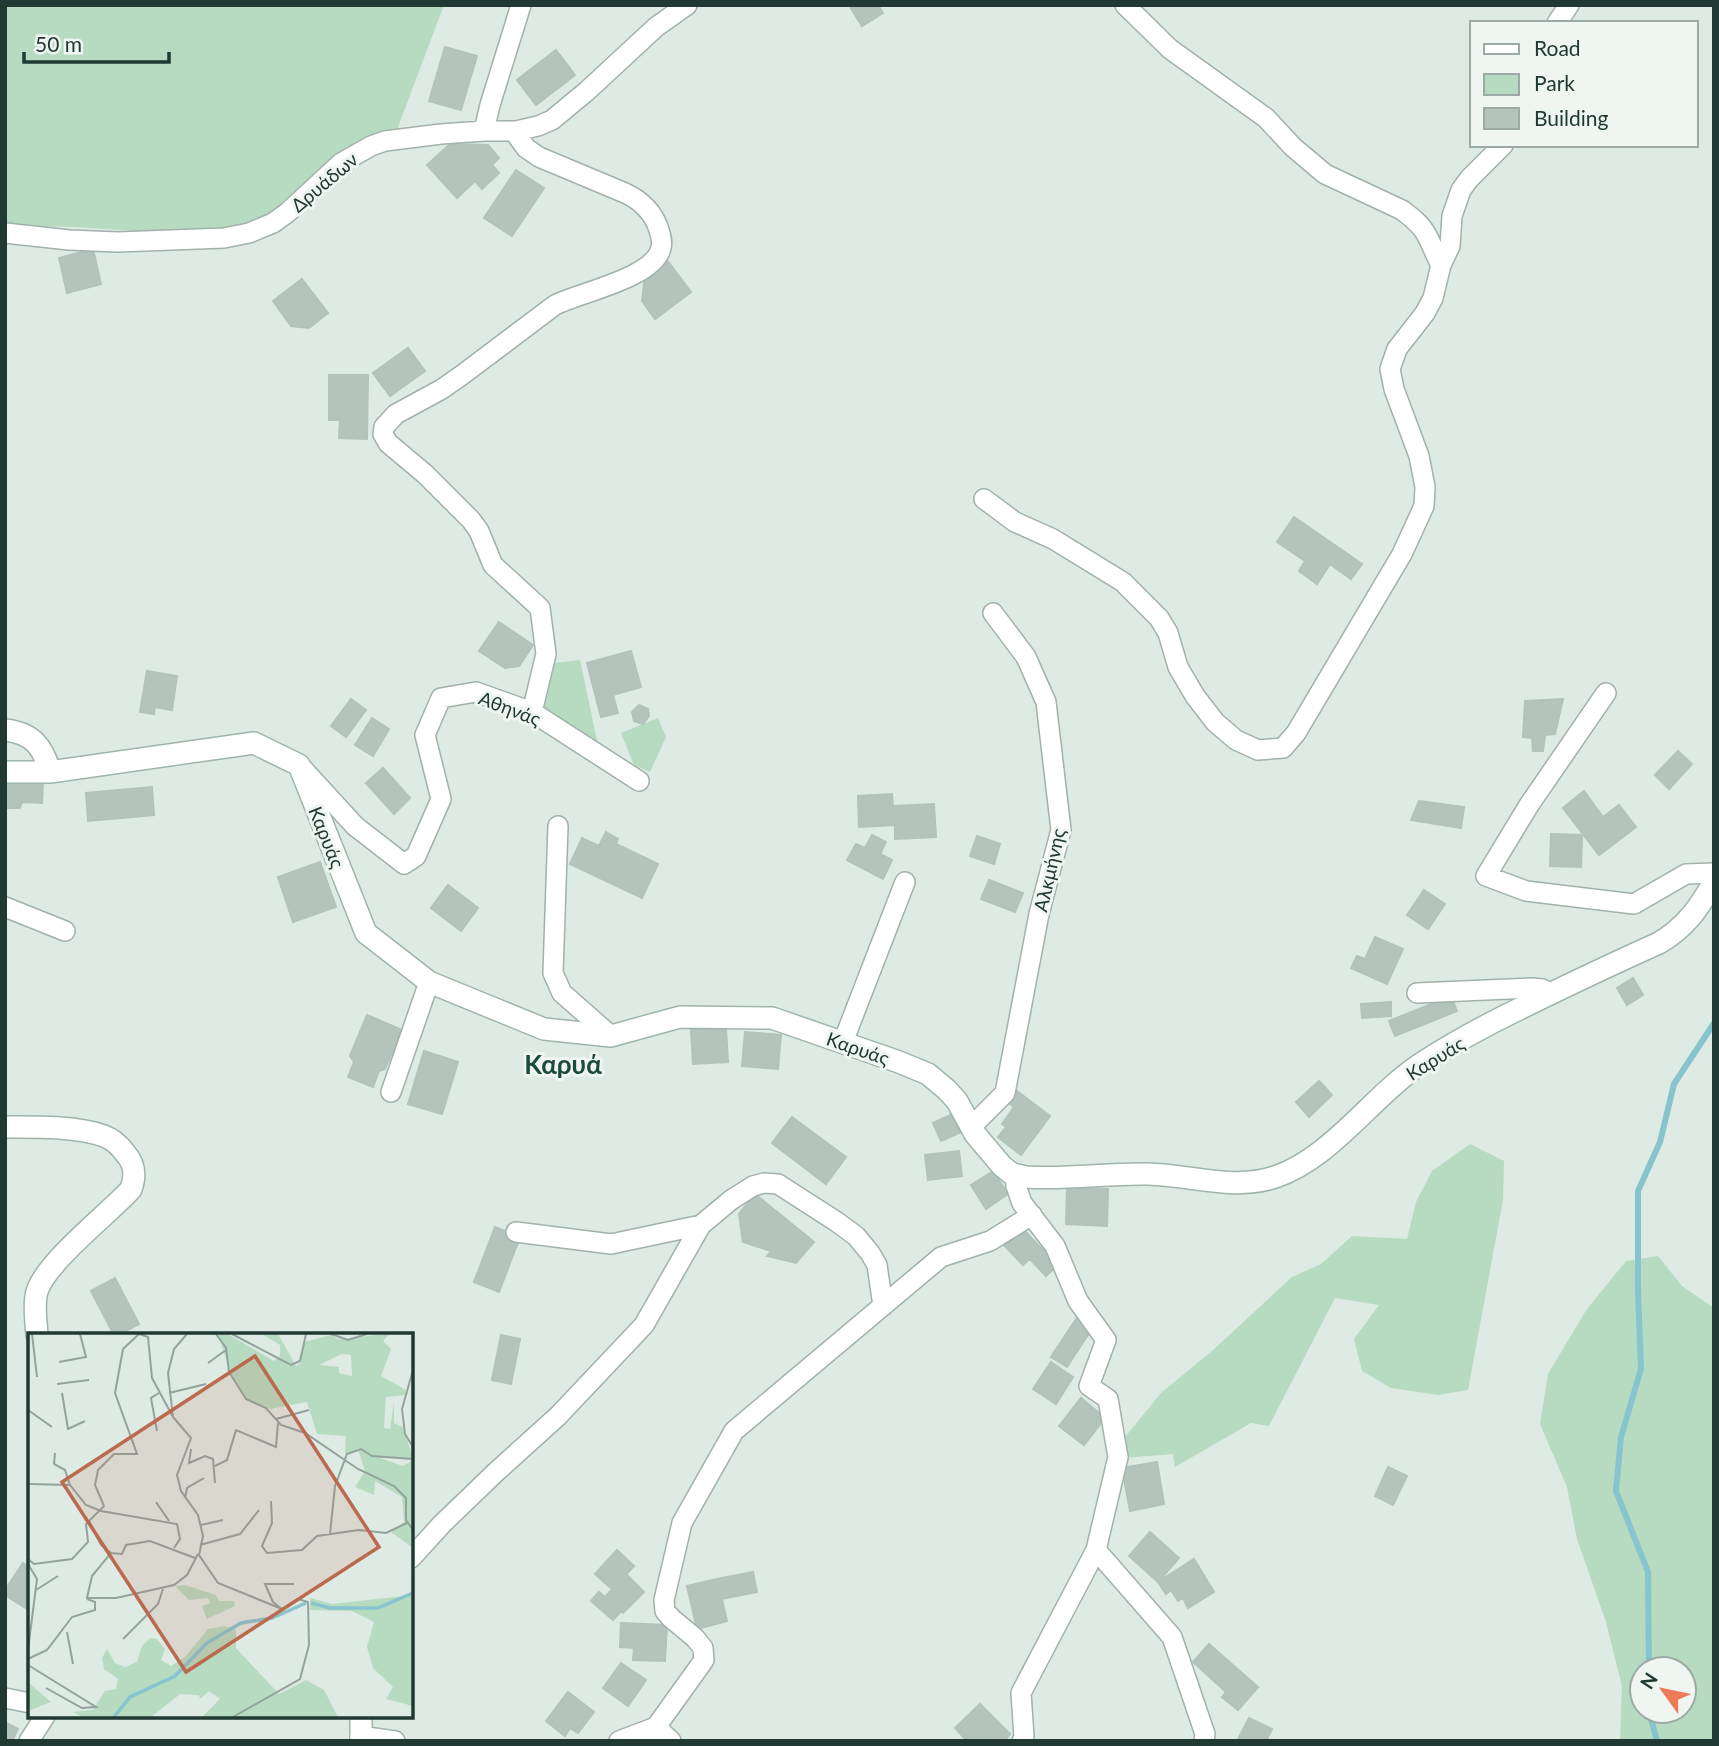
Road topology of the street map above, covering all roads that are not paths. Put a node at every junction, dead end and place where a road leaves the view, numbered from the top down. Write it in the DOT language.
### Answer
graph roads {
  1 [pos="521,5"];
  2 [pos="687,5"];
  3 [pos="1125,5"];
  4 [pos="1569,5"];
  5 [pos="1557,21"];
  6 [pos="484,131"];
  7 [pos="516,131"];
  8 [pos="1501,147"];
  9 [pos="5,233"];
  10 [pos="1441,265"];
  11 [pos="985,499"];
  12 [pos="993,613"];
  13 [pos="1605,694"];
  14 [pos="532,712"];
  15 [pos="5,730"];
  16 [pos="299,765"];
  17 [pos="5,772"];
  18 [pos="50,772"];
  19 [pos="639,781"];
  20 [pos="558,826"];
  21 [pos="1714,873"];
  22 [pos="905,882"];
  23 [pos="1714,882"];
  24 [pos="5,907"];
  25 [pos="65,932"];
  26 [pos="429,982"];
  27 [pos="1417,993"];
  28 [pos="1551,993"];
  29 [pos="611,1036"];
  30 [pos="843,1042"];
  31 [pos="391,1092"];
  32 [pos="5,1127"];
  33 [pos="971,1127"];
  34 [pos="1015,1175"];
  35 [pos="1032,1215"];
  36 [pos="701,1225"];
  37 [pos="516,1232"];
  38 [pos="883,1306"];
  39 [pos="37,1333"];
  40 [pos="1096,1550"];
  41 [pos="413,1556"];
  42 [pos="5,1698"];
  43 [pos="28,1703"];
  44 [pos="44,1718"];
  45 [pos="361,1731"];
  46 [pos="664,1734"];
  47 [pos="29,1741"];
  48 [pos="395,1741"];
  49 [pos="619,1741"];
  50 [pos="1022,1741"];
  51 [pos="1205,1741"];
  1 -- 6 [label="street"];
  2 -- 7 [label="street, Δρυάδων"];
  3 -- 10 [label="street"];
  4 -- 5 [label="street"];
  6 -- 7 [label="street, Δρυάδων"];
  6 -- 9 [label="street, Δρυάδων"];
  7 -- 14 [label="street"];
  8 -- 10 [label="street"];
  10 -- 11 [label="street"];
  12 -- 33 [label="street, Αλκμήνης"];
  13 -- 21 [label="street"];
  14 -- 16 [label="street, Αθηνάς"];
  14 -- 19 [label="street, Αθηνάς"];
  15 -- 18 [label="street"];
  16 -- 18 [label="street"];
  16 -- 26 [label="street, Καρυάς"];
  17 -- 18 [label="street"];
  20 -- 29 [label="street"];
  22 -- 30 [label="street"];
  23 -- 28 [label="street, Καρυάς"];
  24 -- 25 [label="street"];
  26 -- 29 [label="street, Καρυάς"];
  26 -- 31 [label="street"];
  27 -- 28 [label="street"];
  28 -- 34 [label="street, Καρυάς"];
  29 -- 30 [label="street, Καρυάς"];
  30 -- 33 [label="street, Καρυάς"];
  32 -- 39 [label="street"];
  33 -- 34 [label="street, Καρυάς"];
  34 -- 35 [label="street"];
  35 -- 38 [label="street"];
  35 -- 40 [label="street"];
  36 -- 37 [label="street"];
  36 -- 38 [label="street"];
  36 -- 41 [label="street"];
  38 -- 46 [label="street"];
  40 -- 50 [label="street"];
  40 -- 51 [label="street"];
  42 -- 43 [label="street"];
  44 -- 47 [label="street"];
  45 -- 48 [label="street"];
  46 -- 49 [label="street"];
}
